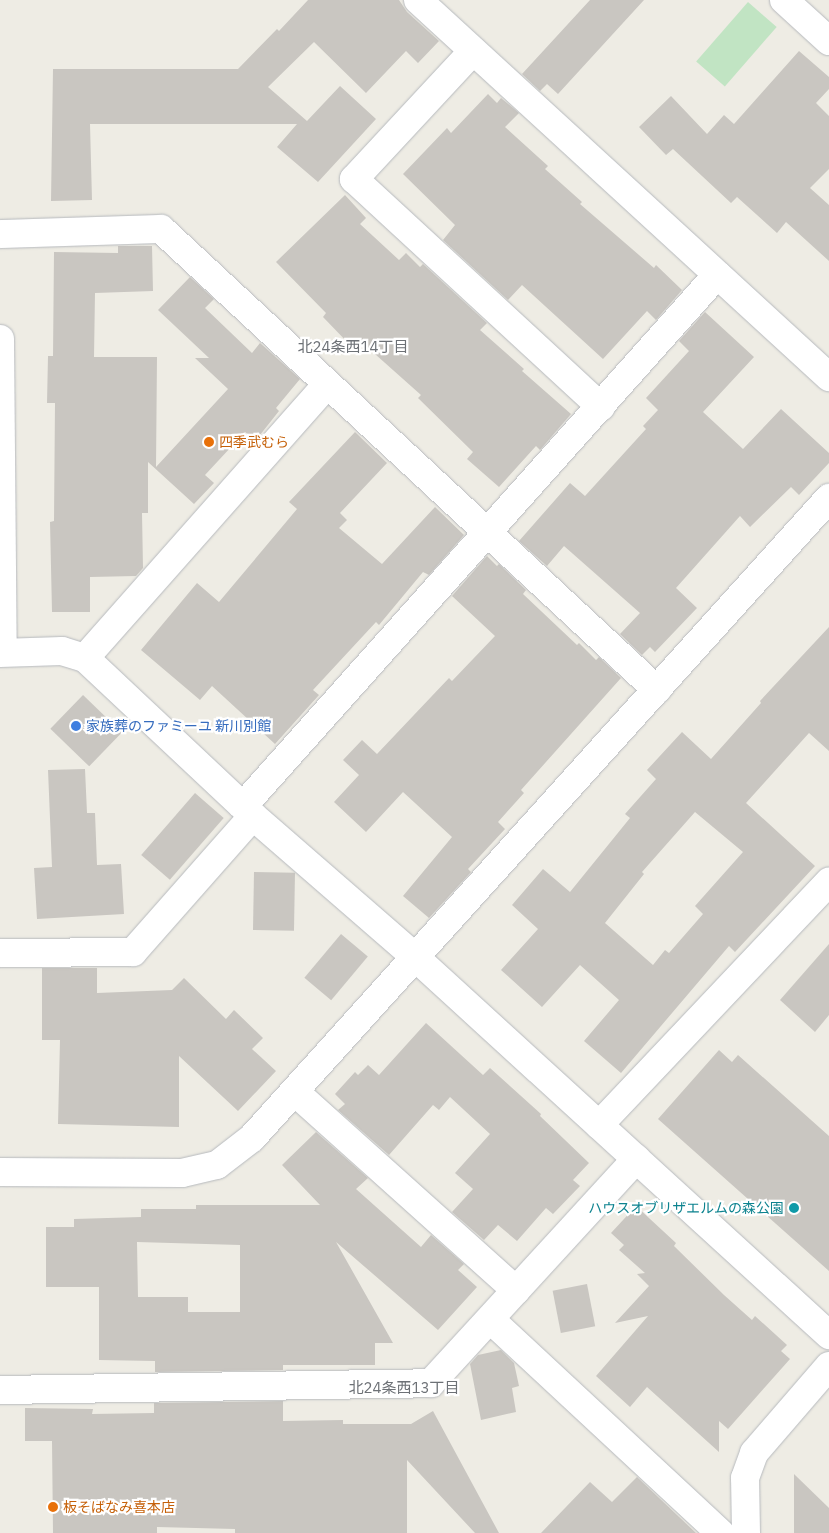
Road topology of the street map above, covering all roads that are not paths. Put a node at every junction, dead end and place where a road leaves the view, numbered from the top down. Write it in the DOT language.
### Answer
graph roads {
  1 [pos="418,0"];
  2 [pos="784,0"];
  3 [pos="829,41"];
  4 [pos="473,51"];
  5 [pos="0,234"];
  6 [pos="717,275"];
  7 [pos="0,339"];
  8 [pos="829,377"];
  9 [pos="326,384"];
  10 [pos="601,407"];
  11 [pos="829,498"];
  12 [pos="488,534"];
  13 [pos="1,652"];
  14 [pos="85,658"];
  15 [pos="657,690"];
  16 [pos="248,811"];
  17 [pos="829,882"];
  18 [pos="0,953"];
  19 [pos="415,956"];
  20 [pos="295,1092"];
  21 [pos="599,1125"];
  22 [pos="636,1159"];
  23 [pos="0,1172"];
  24 [pos="516,1290"];
  25 [pos="491,1320"];
  26 [pos="829,1335"];
  27 [pos="829,1366"];
  28 [pos="0,1390"];
  29 [pos="720,1533"];
  30 [pos="746,1533"];
  1 -- 4 [label="street"];
  2 -- 3 [label="street"];
  4 -- 6 [label="street"];
  4 -- 10 [label="street"];
  5 -- 9 [label="street"];
  6 -- 8 [label="street"];
  6 -- 10 [label="street"];
  7 -- 13 [label="street"];
  9 -- 12 [label="street"];
  9 -- 14 [label="street"];
  10 -- 12 [label="street"];
  11 -- 15 [label="street"];
  12 -- 15 [label="street"];
  12 -- 16 [label="street"];
  13 -- 14 [label="street"];
  14 -- 16 [label="street"];
  15 -- 19 [label="street"];
  16 -- 18 [label="street"];
  16 -- 19 [label="street"];
  17 -- 21 [label="street"];
  19 -- 20 [label="street"];
  19 -- 21 [label="street"];
  20 -- 23 [label="street"];
  20 -- 24 [label="street"];
  21 -- 22 [label="street"];
  22 -- 24 [label="street"];
  22 -- 26 [label="street"];
  24 -- 25 [label="street"];
  25 -- 28 [label="street"];
  25 -- 29 [label="street"];
  27 -- 30 [label="street"];
}
